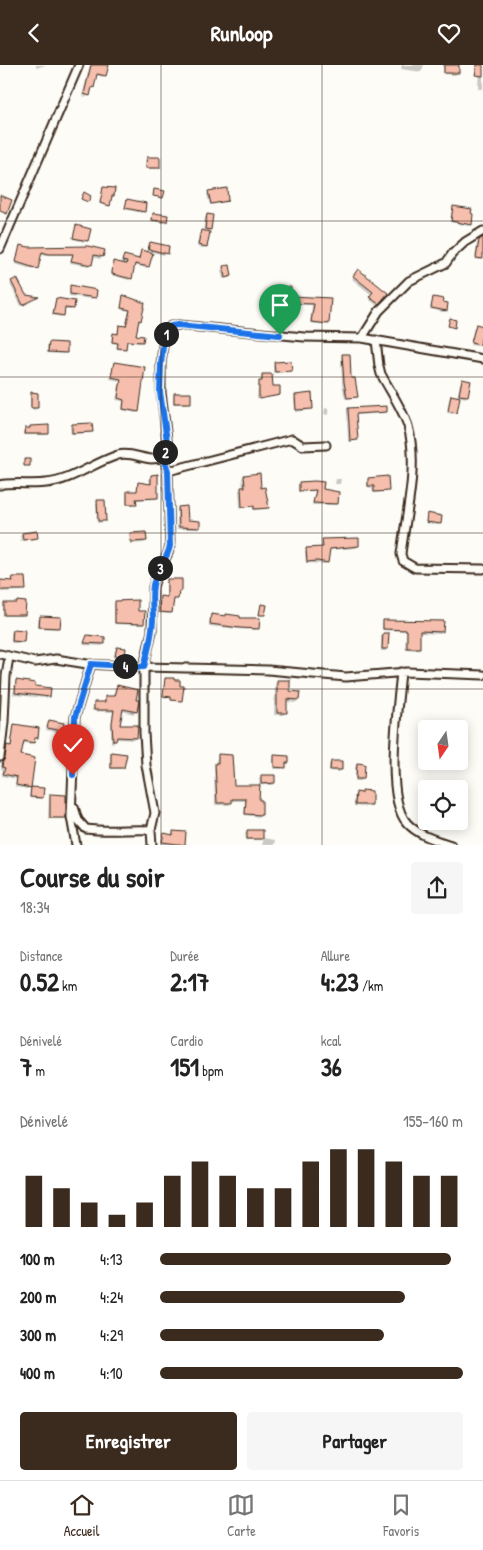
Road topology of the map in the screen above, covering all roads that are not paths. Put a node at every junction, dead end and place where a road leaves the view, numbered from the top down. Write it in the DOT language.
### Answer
graph roads {
  1 [pos="79,65"];
  2 [pos="483,231"];
  3 [pos="0,249"];
  4 [pos="362,338"];
  5 [pos="376,340"];
  6 [pos="483,359"];
  7 [pos="326,445"];
  8 [pos="163,455"];
  9 [pos="168,471"];
  10 [pos="0,485"];
  11 [pos="483,569"];
  12 [pos="0,655"];
  13 [pos="9,657"];
  14 [pos="91,664"];
  15 [pos="144,667"];
  16 [pos="401,672"];
  17 [pos="483,675"];
  18 [pos="0,757"];
  19 [pos="72,797"];
  20 [pos="151,830"];
  21 [pos="76,845"];
  22 [pos="152,845"];
  23 [pos="451,845"];
  1 -- 3 [label="street"];
  2 -- 4 [label="street"];
  4 -- 5 [label="street"];
  4 -- 8 [label="street"];
  5 -- 6 [label="street"];
  5 -- 11 [label="street"];
  7 -- 9 [label="street"];
  8 -- 9 [label="street"];
  8 -- 10 [label="street"];
  9 -- 15 [label="street"];
  12 -- 13 [label="street"];
  13 -- 14 [label="street"];
  13 -- 18 [label="street"];
  14 -- 15 [label="street"];
  14 -- 19 [label="street"];
  15 -- 16 [label="street"];
  15 -- 20 [label="street"];
  16 -- 17 [label="street"];
  16 -- 23 [label="street"];
  19 -- 20 [label="street"];
  19 -- 21 [label="street"];
  20 -- 22 [label="street"];
}
